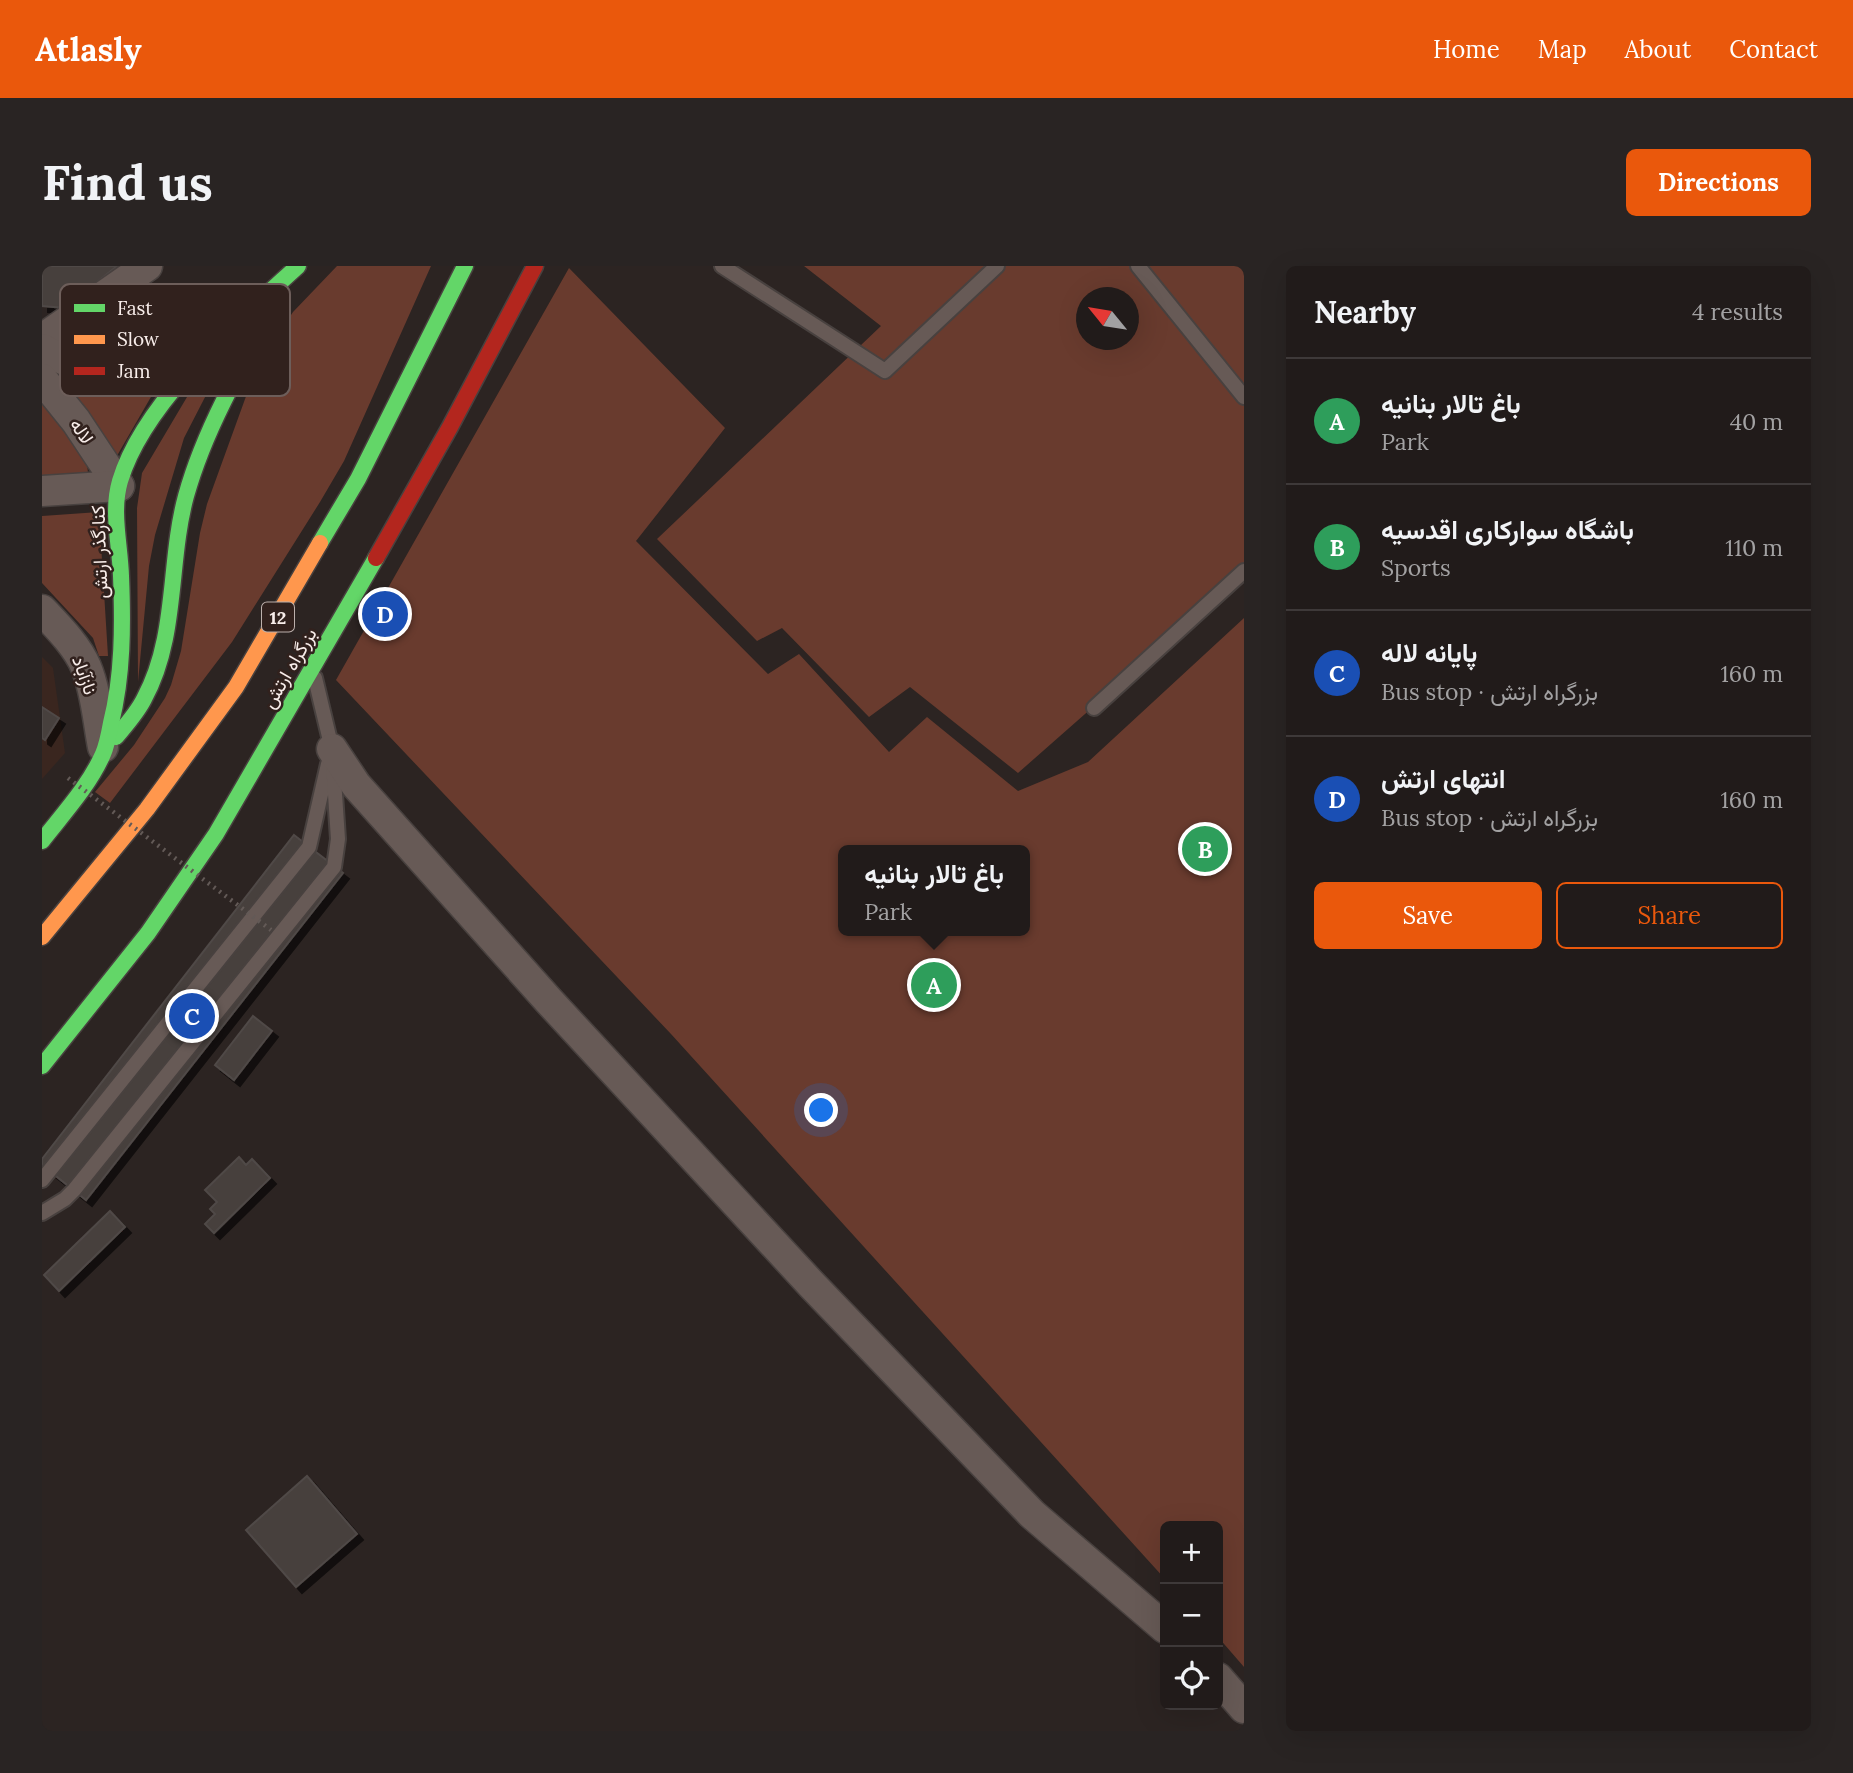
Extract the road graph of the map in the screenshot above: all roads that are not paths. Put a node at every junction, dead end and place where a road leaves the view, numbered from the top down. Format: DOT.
graph roads {
  1 [pos="147,266"];
  2 [pos="299,266"];
  3 [pos="465,266"];
  4 [pos="535,266"];
  5 [pos="722,266"];
  6 [pos="997,266"];
  7 [pos="1138,266"];
  8 [pos="121,284"];
  9 [pos="280,284"];
  10 [pos="288,284"];
  11 [pos="60,326"];
  12 [pos="42,339"];
  13 [pos="42,349"];
  14 [pos="60,358"];
  15 [pos="42,379"];
  16 [pos="167,396"];
  17 [pos="228,396"];
  18 [pos="1244,397"];
  19 [pos="119,486"];
  20 [pos="42,491"];
  21 [pos="1244,571"];
  22 [pos="42,610"];
  23 [pos="313,669"];
  24 [pos="1094,708"];
  25 [pos="331,749"];
  26 [pos="104,752"];
  27 [pos="42,841"];
  28 [pos="42,937"];
  29 [pos="42,1066"];
  30 [pos="42,1180"];
  31 [pos="42,1213"];
  32 [pos="1160,1624"];
  33 [pos="1223,1684"];
  34 [pos="1244,1708"];
  1 -- 8 [label="street"];
  2 -- 9 [label="main road, کنارگذر ارتش"];
  2 -- 10 [label="main road"];
  3 -- 28 [label="main road, بزرگراه ارتش / 12"];
  4 -- 23 [label="main road, بزرگراه ارتش"];
  5 -- 6 [label="lane"];
  7 -- 18 [label="lane"];
  11 -- 12 [label="street"];
  13 -- 14 [label="street"];
  15 -- 19 [label="street, لاله"];
  16 -- 19 [label="main road, کنارگذر ارتش"];
  17 -- 26 [label="main road"];
  19 -- 20 [label="street"];
  19 -- 26 [label="main road, کنارگذر ارتش"];
  21 -- 24 [label="lane"];
  22 -- 26 [label="street, نازآباد"];
  23 -- 25 [label="lane"];
  23 -- 29 [label="main road, بزرگراه ارتش"];
  25 -- 30 [label="lane"];
  25 -- 31 [label="lane"];
  25 -- 32 [label="street"];
  26 -- 27 [label="main road, کنارگذر ارتش"];
  33 -- 34 [label="street"];
}
